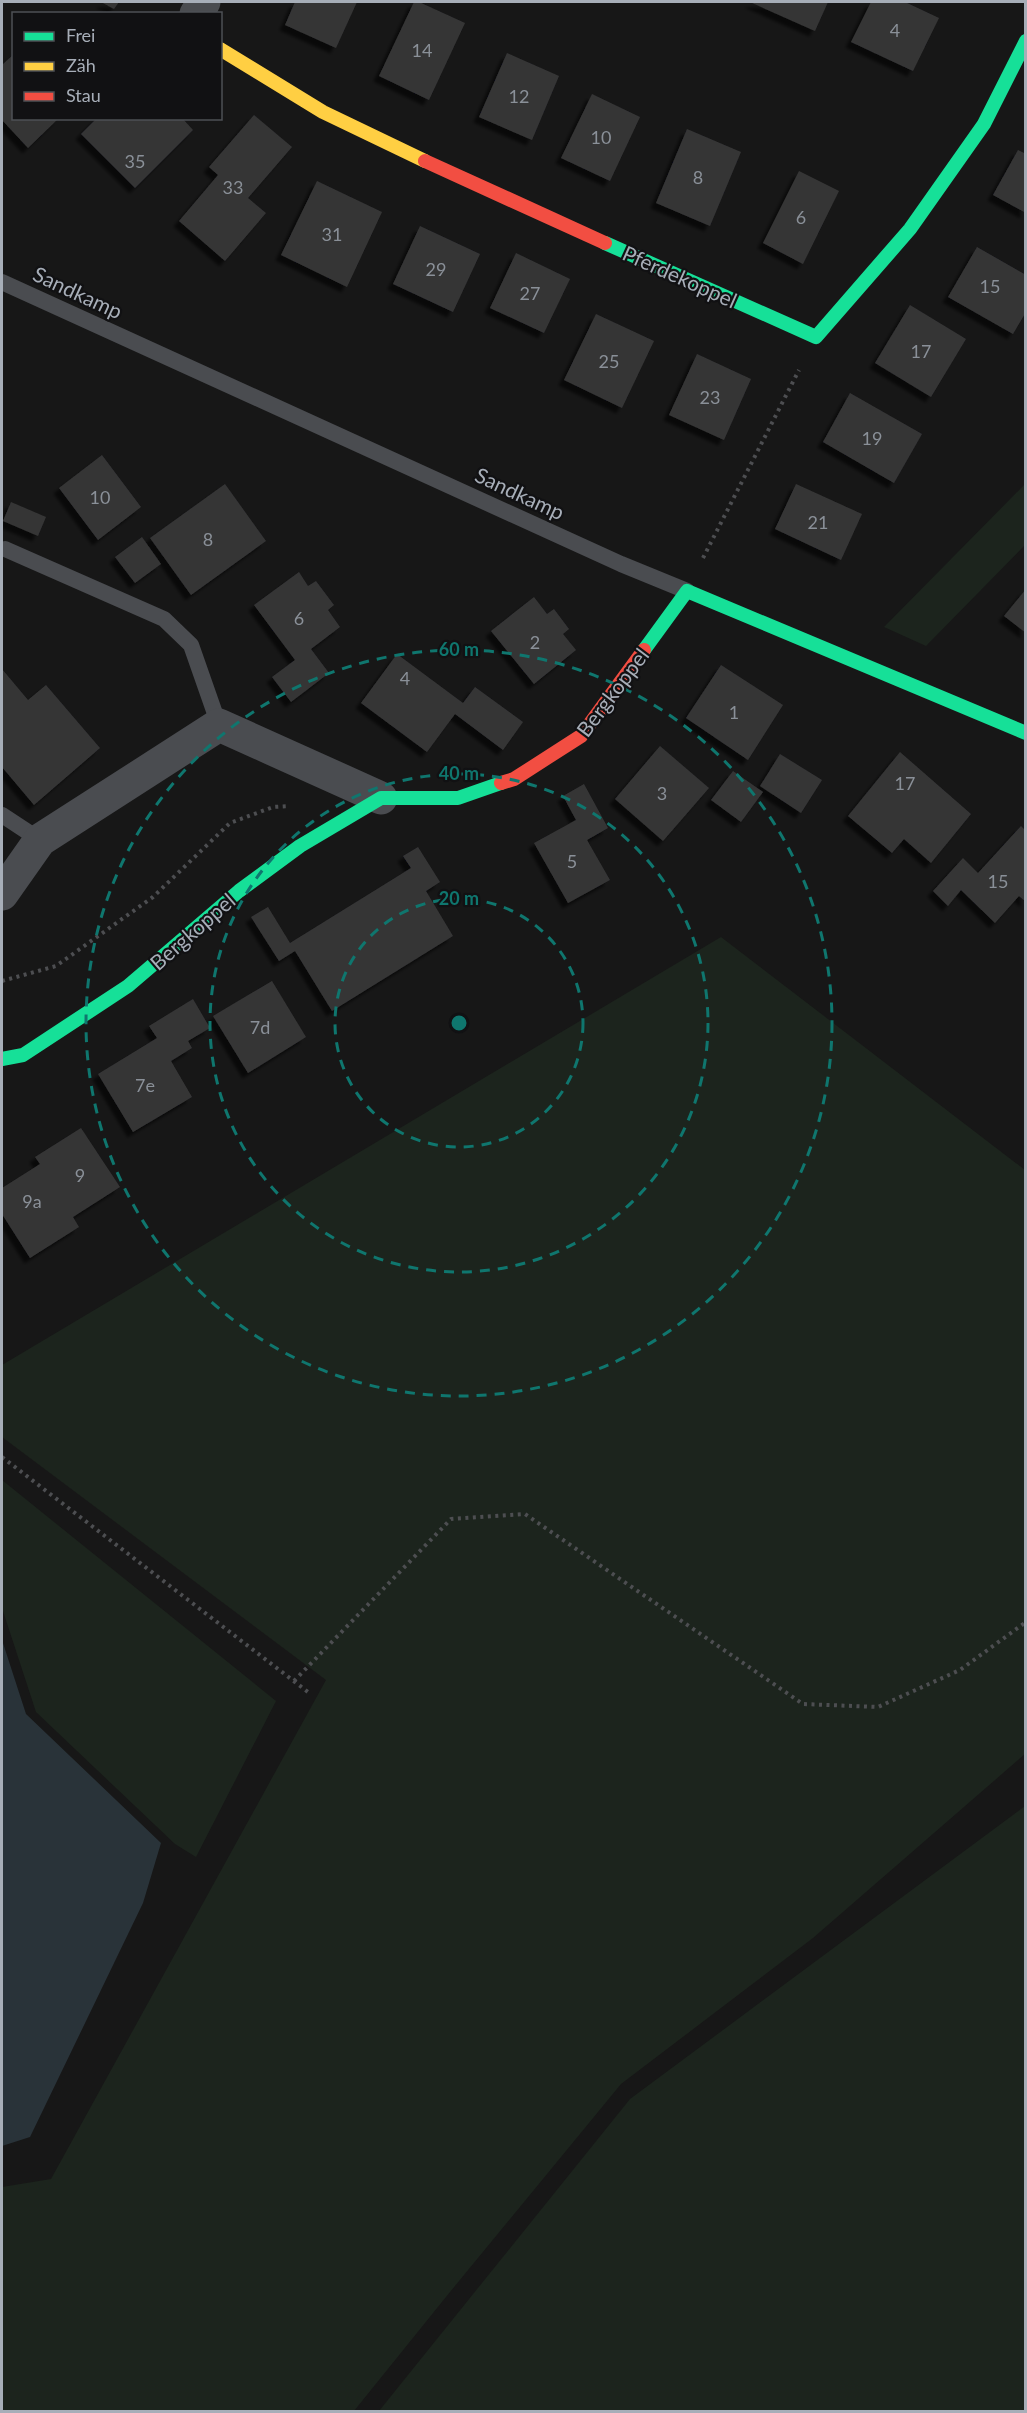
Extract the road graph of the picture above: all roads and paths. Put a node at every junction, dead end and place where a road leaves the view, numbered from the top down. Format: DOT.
graph roads {
  1 [pos="1026,41"];
  2 [pos="222,50"];
  3 [pos="2,282"];
  4 [pos="816,337"];
  5 [pos="5,549"];
  6 [pos="687,591"];
  7 [pos="219,725"];
  8 [pos="1026,733"];
  9 [pos="381,798"];
  10 [pos="295,806"];
  11 [pos="2,815"];
  12 [pos="40,840"];
  13 [pos="2,894"];
  14 [pos="2,981"];
  15 [pos="2,1059"];
  16 [pos="2,1457"];
  17 [pos="1026,1622"];
  18 [pos="294,1681"];
  19 [pos="308,1692"];
  1 -- 4 [label="street"];
  2 -- 4 [label="street, Pferdekoppel"];
  3 -- 6 [label="lane, Sandkamp"];
  4 -- 6 [label="path"];
  5 -- 7 [label="lane"];
  6 -- 8 [label="street, Sandkamp"];
  6 -- 9 [label="street, Bergkoppel"];
  7 -- 9 [label="street, Bergkoppel"];
  7 -- 12 [label="street"];
  9 -- 15 [label="street, Bergkoppel"];
  10 -- 14 [label="path"];
  11 -- 12 [label="lane"];
  12 -- 13 [label="street"];
  16 -- 18 [label="path"];
  17 -- 18 [label="path"];
  18 -- 19 [label="path"];
}
